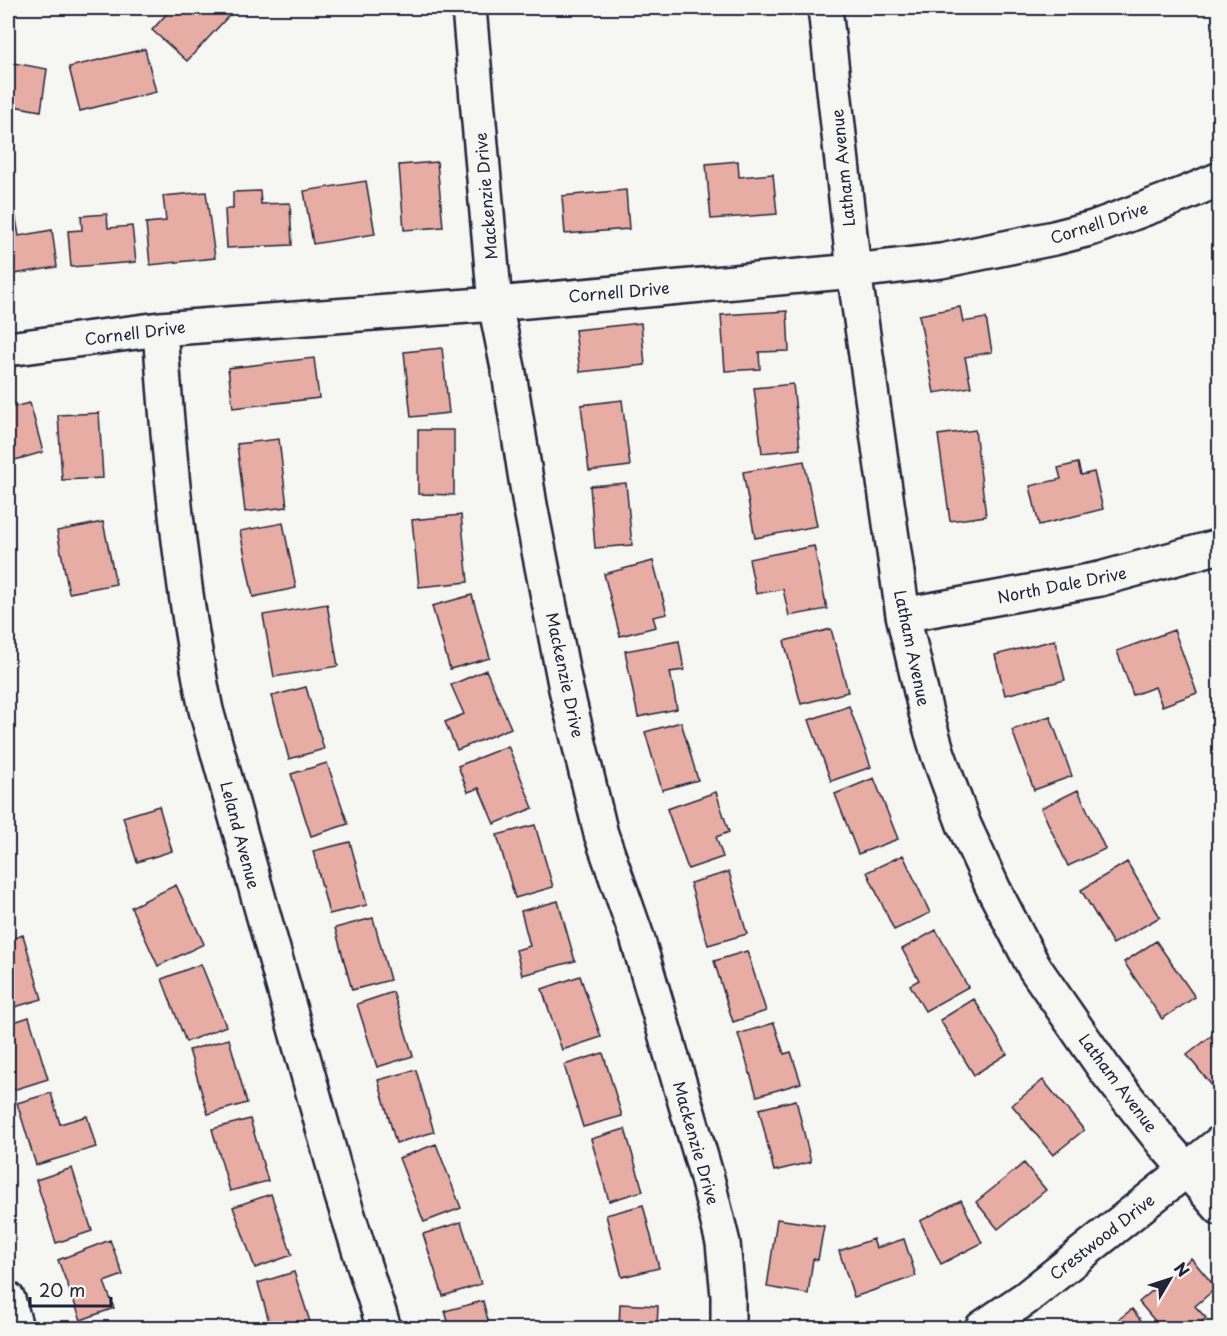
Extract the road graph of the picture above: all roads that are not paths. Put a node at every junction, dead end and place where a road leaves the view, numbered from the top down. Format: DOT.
graph roads {
  1 [pos="469,8"];
  2 [pos="825,8"];
  3 [pos="1220,178"];
  4 [pos="854,271"];
  5 [pos="495,304"];
  6 [pos="160,329"];
  7 [pos="8,349"];
  8 [pos="1220,546"];
  9 [pos="903,615"];
  10 [pos="1220,1143"];
  11 [pos="1186,1170"];
  12 [pos="1220,1208"];
  13 [pos="8,1299"];
  14 [pos="16,1329"];
  15 [pos="384,1329"];
  16 [pos="728,1329"];
  17 [pos="982,1329"];
  1 -- 5 [label="street, Mackenzie Drive"];
  2 -- 4 [label="street, Latham Avenue"];
  3 -- 4 [label="street, Cornell Drive"];
  4 -- 5 [label="street, Cornell Drive"];
  4 -- 9 [label="street, Latham Avenue"];
  5 -- 6 [label="street, Cornell Drive"];
  5 -- 16 [label="street, Mackenzie Drive"];
  6 -- 7 [label="street, Cornell Drive"];
  6 -- 15 [label="street, Leland Avenue"];
  8 -- 9 [label="street, North Dale Drive"];
  9 -- 11 [label="street, Latham Avenue"];
  10 -- 11 [label="street, Crestwood Drive"];
  11 -- 12 [label="street, Latham Avenue"];
  11 -- 17 [label="street, Crestwood Drive"];
  13 -- 14 [label="street"];
}
